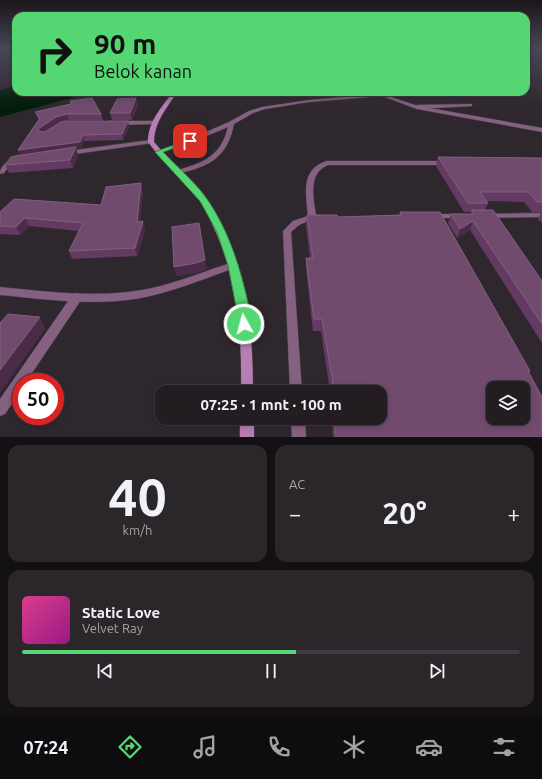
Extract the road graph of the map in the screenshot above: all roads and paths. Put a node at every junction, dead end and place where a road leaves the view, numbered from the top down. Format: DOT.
graph roads {
  1 [pos="172,96"];
  2 [pos="356,96"];
  3 [pos="386,96"];
  4 [pos="470,105"];
  5 [pos="417,107"];
  6 [pos="156,120"];
  7 [pos="116,123"];
  8 [pos="231,123"];
  9 [pos="542,130"];
  10 [pos="151,142"];
  11 [pos="158,152"];
  12 [pos="64,154"];
  13 [pos="24,159"];
  14 [pos="455,162"];
  15 [pos="2,172"];
  16 [pos="177,172"];
  17 [pos="542,215"];
  18 [pos="423,216"];
  19 [pos="439,216"];
  20 [pos="312,217"];
  21 [pos="328,217"];
  22 [pos="446,230"];
  23 [pos="234,265"];
  24 [pos="0,292"];
  25 [pos="76,297"];
  26 [pos="247,385"];
  27 [pos="296,385"];
  28 [pos="0,410"];
  29 [pos="247,425"];
  30 [pos="298,425"];
  31 [pos="247,437"];
  32 [pos="299,437"];
  1 -- 6 [label="main road"];
  2 -- 8 [label="street"];
  3 -- 5 [label="street"];
  4 -- 5 [label="street"];
  5 -- 9 [label="street"];
  6 -- 7 [label="street"];
  6 -- 10 [label="main road"];
  8 -- 11 [label="street"];
  8 -- 16 [label="street"];
  10 -- 11 [label="main road"];
  10 -- 12 [label="street"];
  11 -- 16 [label="main road"];
  13 -- 15 [label="street"];
  14 -- 20 [label="street"];
  16 -- 23 [label="main road"];
  17 -- 19 [label="street"];
  18 -- 19 [label="street"];
  19 -- 22 [label="street"];
  20 -- 21 [label="street"];
  20 -- 27 [label="street"];
  23 -- 25 [label="street"];
  23 -- 26 [label="main road"];
  24 -- 25 [label="street"];
  25 -- 28 [label="street"];
  29 -- 31 [label="main road"];
  30 -- 32 [label="street"];
}
